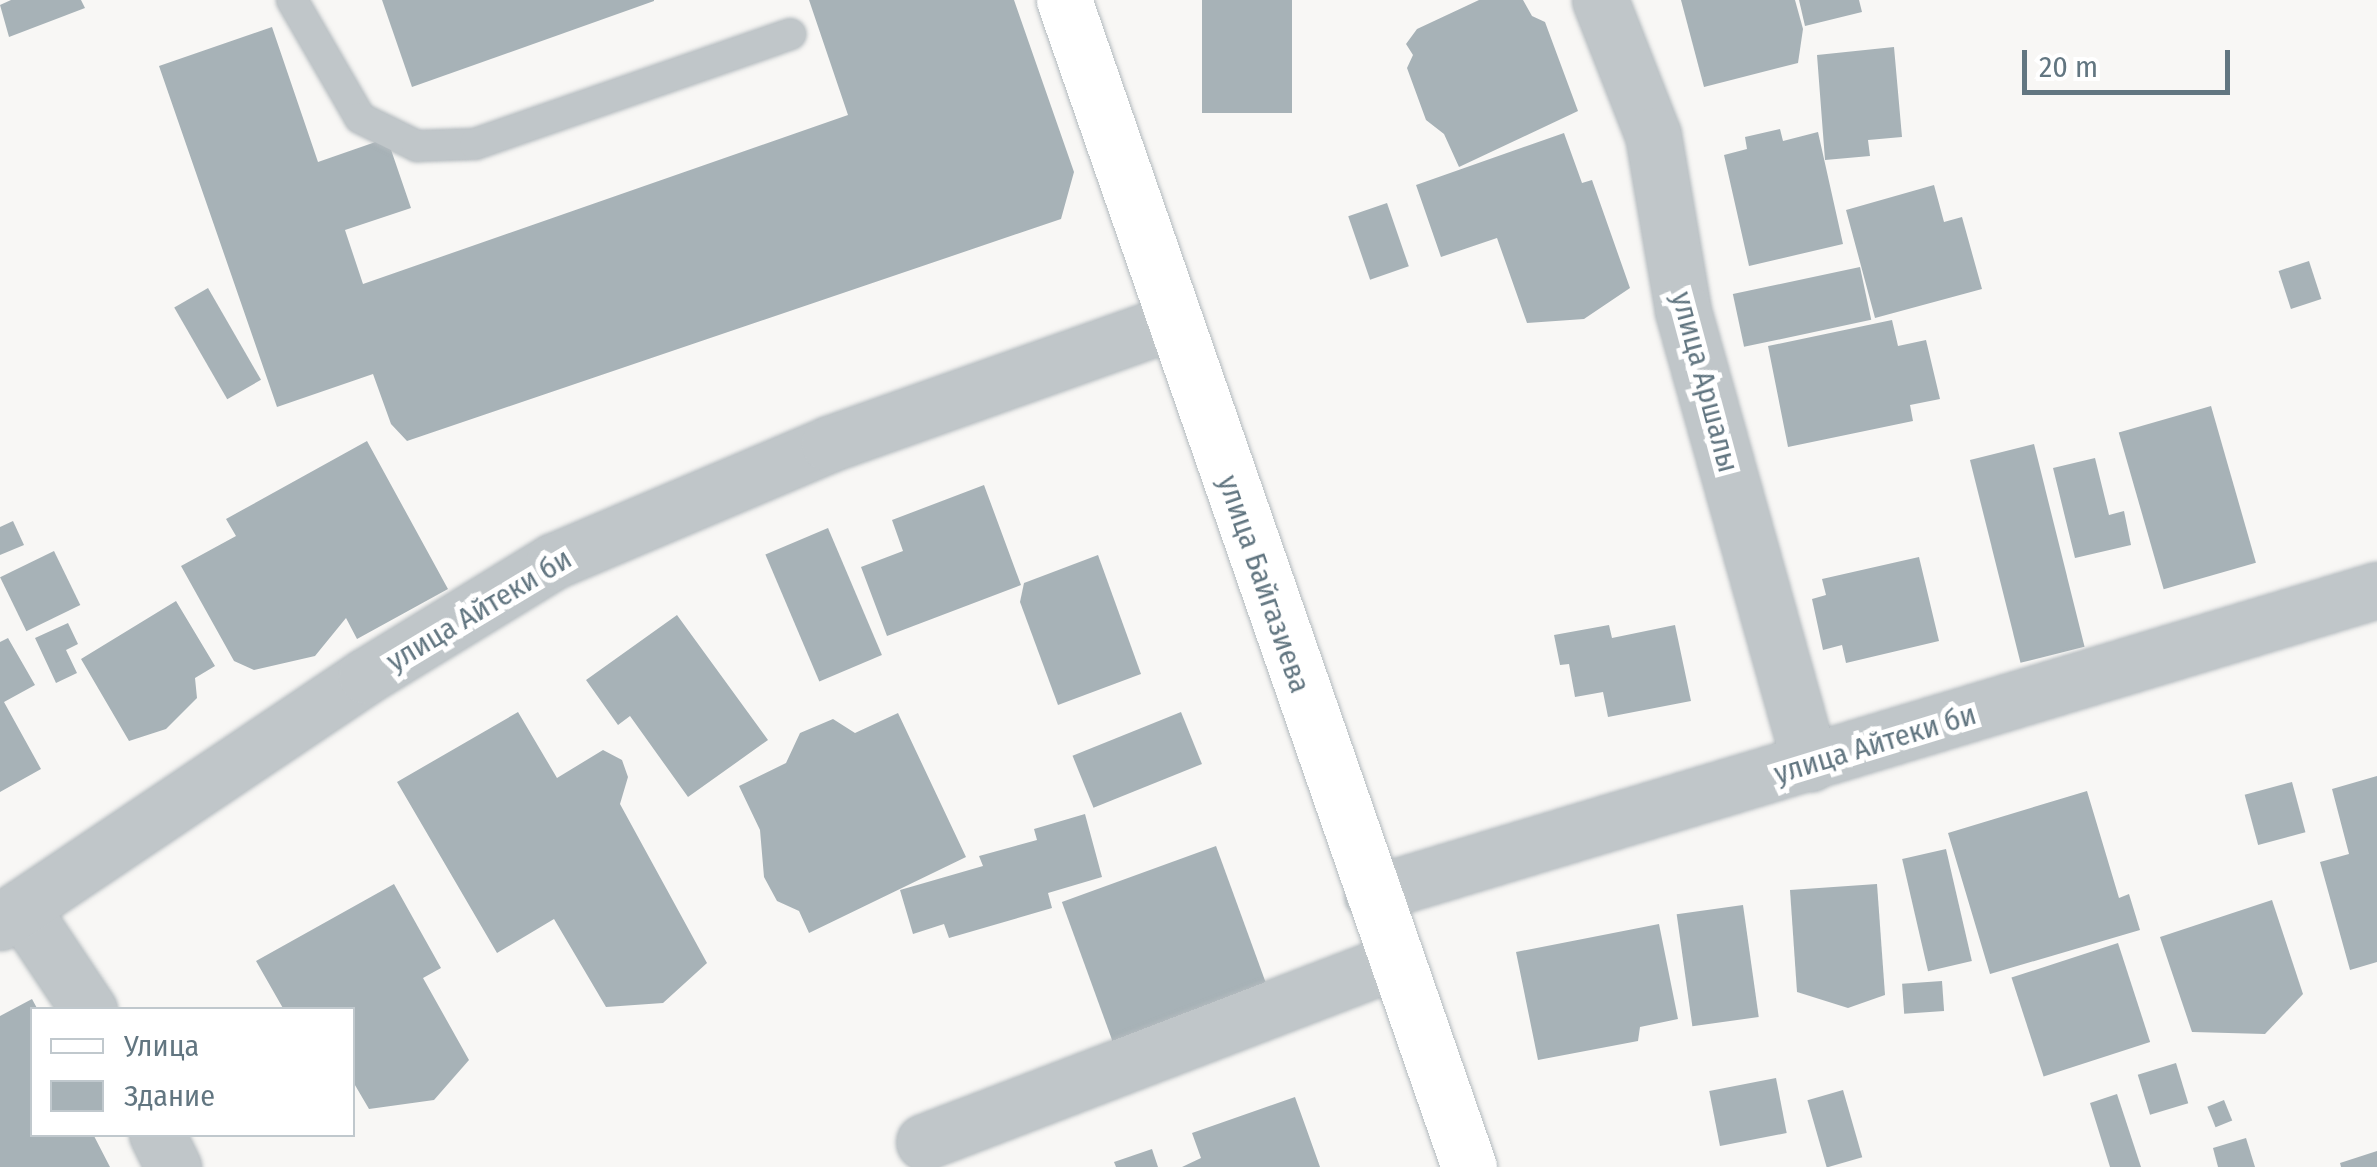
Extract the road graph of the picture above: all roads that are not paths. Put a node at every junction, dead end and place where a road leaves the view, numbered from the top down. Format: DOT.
graph roads {
  1 [pos="292,0"];
  2 [pos="1064,0"];
  3 [pos="1600,0"];
  4 [pos="790,34"];
  5 [pos="1172,322"];
  6 [pos="2377,590"];
  7 [pos="1810,764"];
  8 [pos="1372,894"];
  9 [pos="10,915"];
  10 [pos="1395,961"];
  11 [pos="86,1007"];
  12 [pos="158,1137"];
  13 [pos="924,1142"];
  14 [pos="173,1167"];
  15 [pos="1469,1167"];
  1 -- 4 [label="lane"];
  2 -- 5 [label="main road, улица Байгазиева"];
  3 -- 7 [label="street, улица Аршалы"];
  5 -- 8 [label="main road, улица Байгазиева"];
  5 -- 9 [label="street, улица Айтеки би"];
  6 -- 7 [label="street, улица Айтеки би"];
  7 -- 8 [label="street, улица Айтеки би"];
  8 -- 10 [label="main road, улица Байгазиева"];
  9 -- 11 [label="street"];
  10 -- 13 [label="street"];
  10 -- 15 [label="main road, улица Байгазиева"];
  12 -- 14 [label="street"];
}
